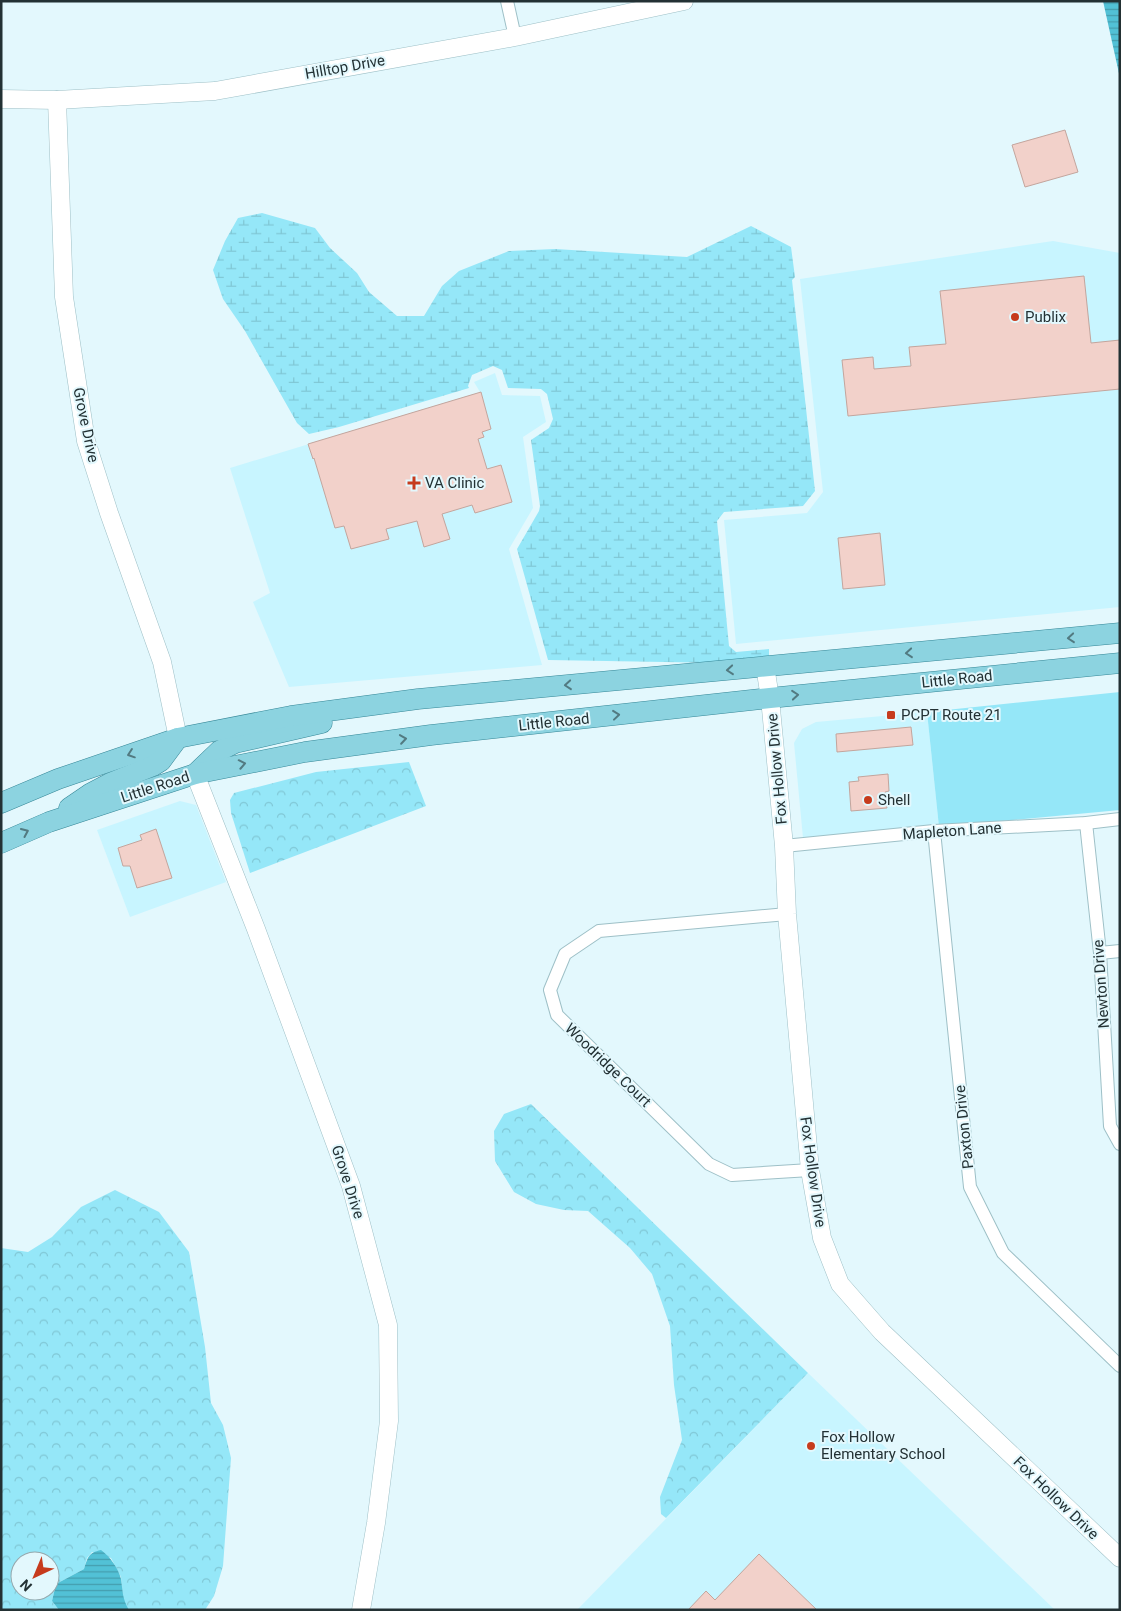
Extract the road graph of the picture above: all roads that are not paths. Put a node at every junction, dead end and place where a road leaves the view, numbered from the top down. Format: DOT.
graph roads {
  1 [pos="507,1"];
  2 [pos="684,1"];
  3 [pos="514,36"];
  4 [pos="1,98"];
  5 [pos="57,100"];
  6 [pos="1120,633"];
  7 [pos="1120,663"];
  8 [pos="765,666"];
  9 [pos="770,698"];
  10 [pos="355,707"];
  11 [pos="178,738"];
  12 [pos="194,774"];
  13 [pos="1,803"];
  14 [pos="1120,819"];
  15 [pos="49,822"];
  16 [pos="1086,823"];
  17 [pos="934,831"];
  18 [pos="1,843"];
  19 [pos="784,846"];
  20 [pos="787,914"];
  21 [pos="1120,951"];
  22 [pos="1100,953"];
  23 [pos="1120,1144"];
  24 [pos="810,1170"];
  25 [pos="1120,1366"];
  26 [pos="1120,1558"];
  27 [pos="361,1610"];
  1 -- 3 [label="street"];
  2 -- 3 [label="street, Hilltop Drive"];
  3 -- 5 [label="street, Hilltop Drive"];
  4 -- 5 [label="street, Hilltop Drive"];
  5 -- 11 [label="street, Grove Drive"];
  6 -- 8 [label="main road, Little Road, one-way"];
  9 -- 7 [label="main road, Little Road, one-way"];
  8 -- 9 [label="street, Fox Hollow Drive"];
  8 -- 10 [label="main road, Little Road, one-way"];
  12 -- 9 [label="main road, Little Road, one-way"];
  9 -- 19 [label="street, Fox Hollow Drive"];
  10 -- 11 [label="main road, Little Road"];
  10 -- 12 [label="main road"];
  11 -- 13 [label="main road, Little Road, one-way"];
  11 -- 15 [label="main road"];
  12 -- 15 [label="main road, Little Road"];
  12 -- 27 [label="street, Grove Drive"];
  14 -- 16 [label="street, Mapleton Lane"];
  18 -- 15 [label="main road, Little Road, one-way"];
  16 -- 17 [label="street, Mapleton Lane"];
  16 -- 22 [label="street, Newton Drive"];
  17 -- 19 [label="street, Mapleton Lane"];
  17 -- 25 [label="street, Paxton Drive"];
  19 -- 20 [label="street, Fox Hollow Drive"];
  20 -- 24 [label="street, Fox Hollow Drive"];
  20 -- 24 [label="street, Woodridge Court"];
  21 -- 22 [label="street"];
  22 -- 23 [label="street, Newton Drive"];
  24 -- 26 [label="street, Fox Hollow Drive"];
}
